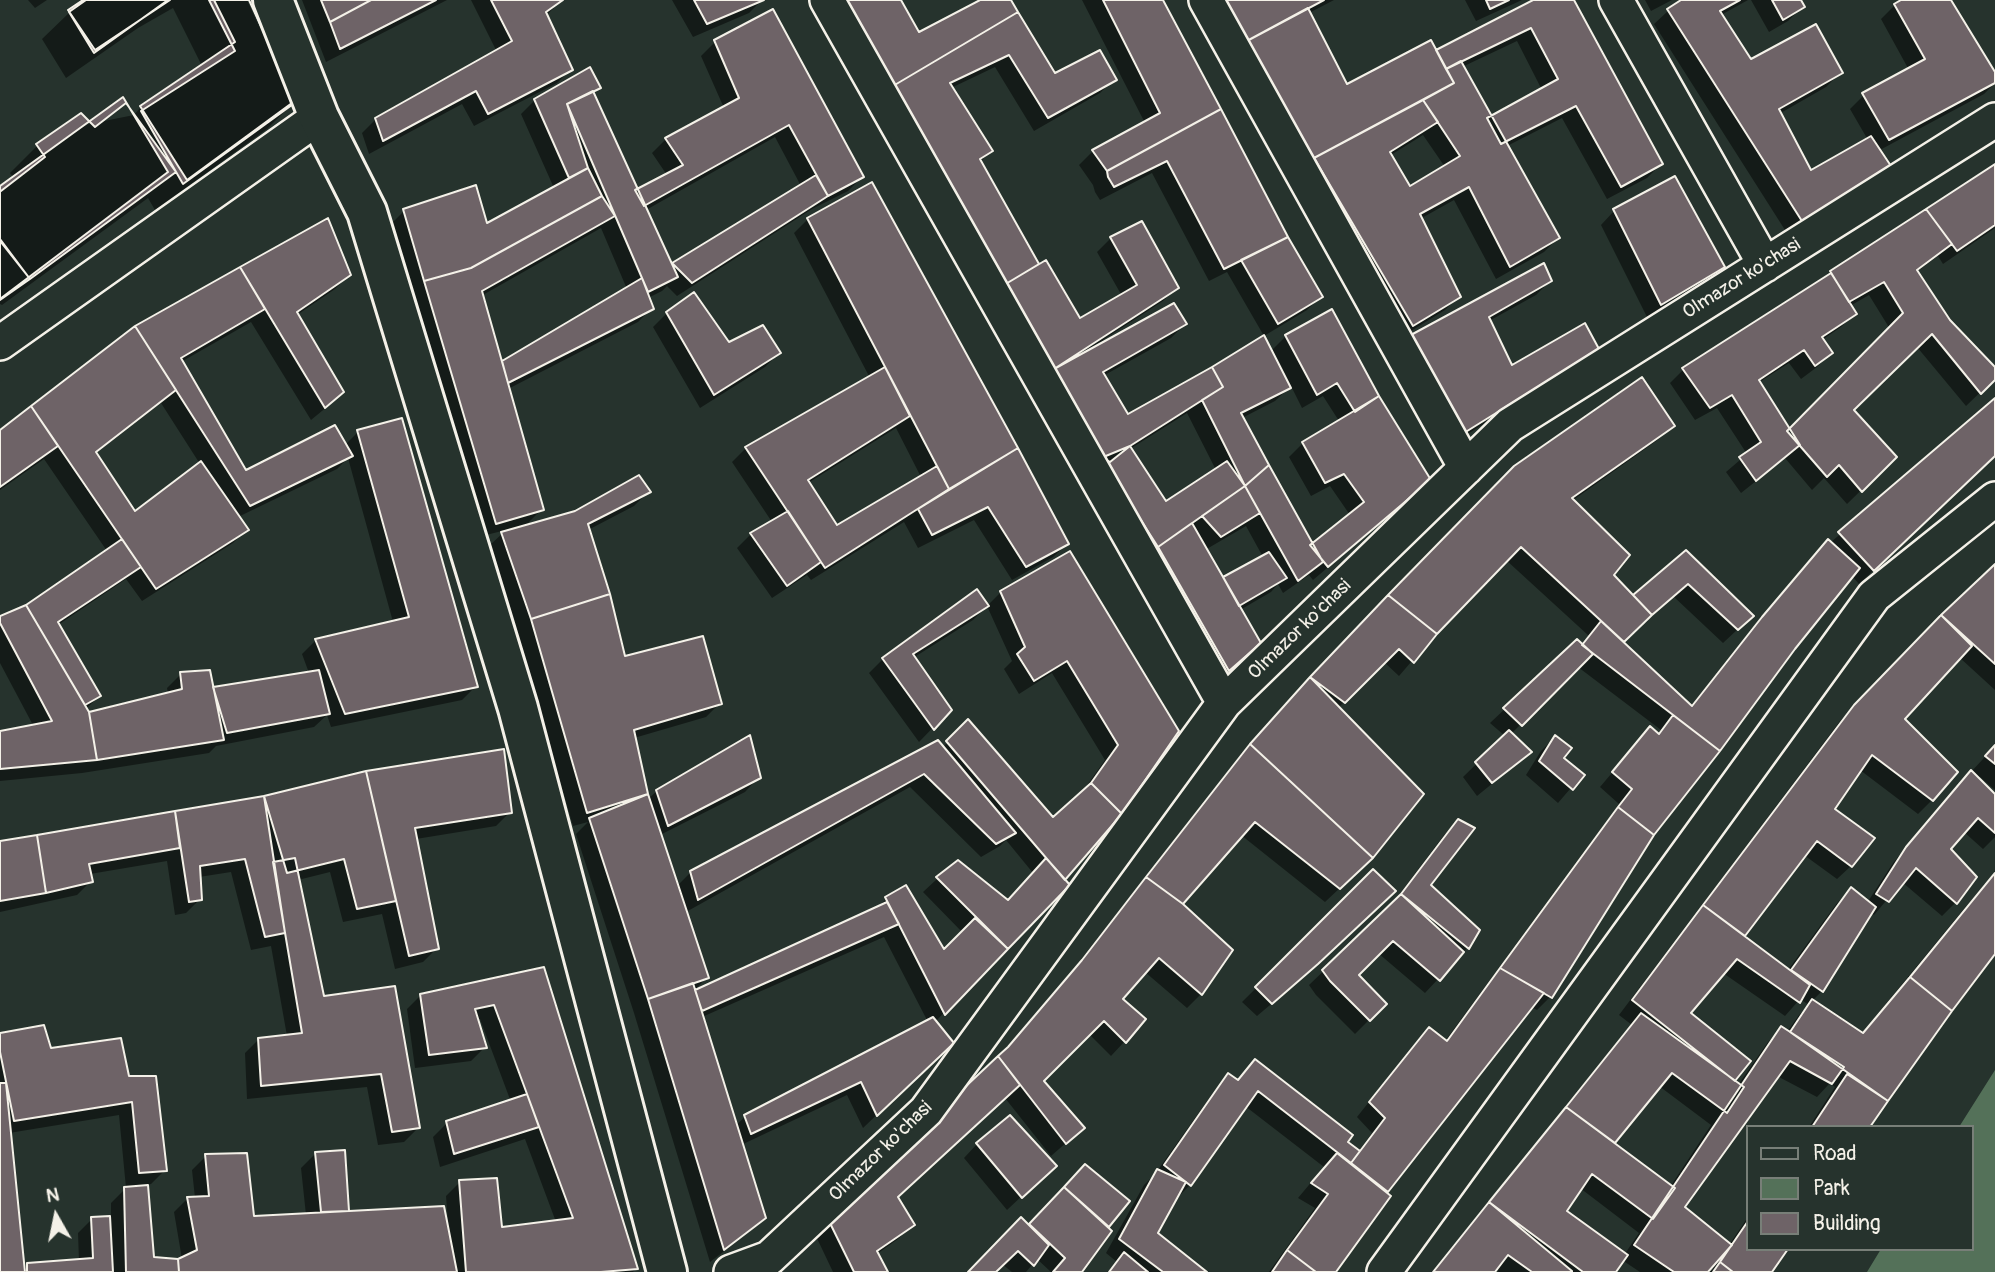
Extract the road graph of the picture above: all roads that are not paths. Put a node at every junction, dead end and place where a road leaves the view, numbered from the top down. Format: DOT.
graph roads {
  1 [pos="274,0"];
  2 [pos="827,0"];
  3 [pos="1206,0"];
  4 [pos="1616,0"];
  5 [pos="318,117"];
  6 [pos="1995,120"];
  7 [pos="1765,265"];
  8 [pos="0,343"];
  9 [pos="1466,468"];
  10 [pos="1995,499"];
  11 [pos="1224,704"];
  12 [pos="667,1272"];
  13 [pos="731,1272"];
  14 [pos="1384,1272"];
  1 -- 5 [label="street"];
  2 -- 11 [label="street"];
  3 -- 9 [label="street"];
  4 -- 7 [label="street"];
  5 -- 8 [label="street"];
  5 -- 12 [label="street"];
  6 -- 7 [label="street, Olmazor ko'chasi"];
  7 -- 9 [label="street, Olmazor ko'chasi"];
  9 -- 11 [label="street, Olmazor ko'chasi"];
  10 -- 14 [label="street"];
  11 -- 13 [label="street, Olmazor ko'chasi"];
}
